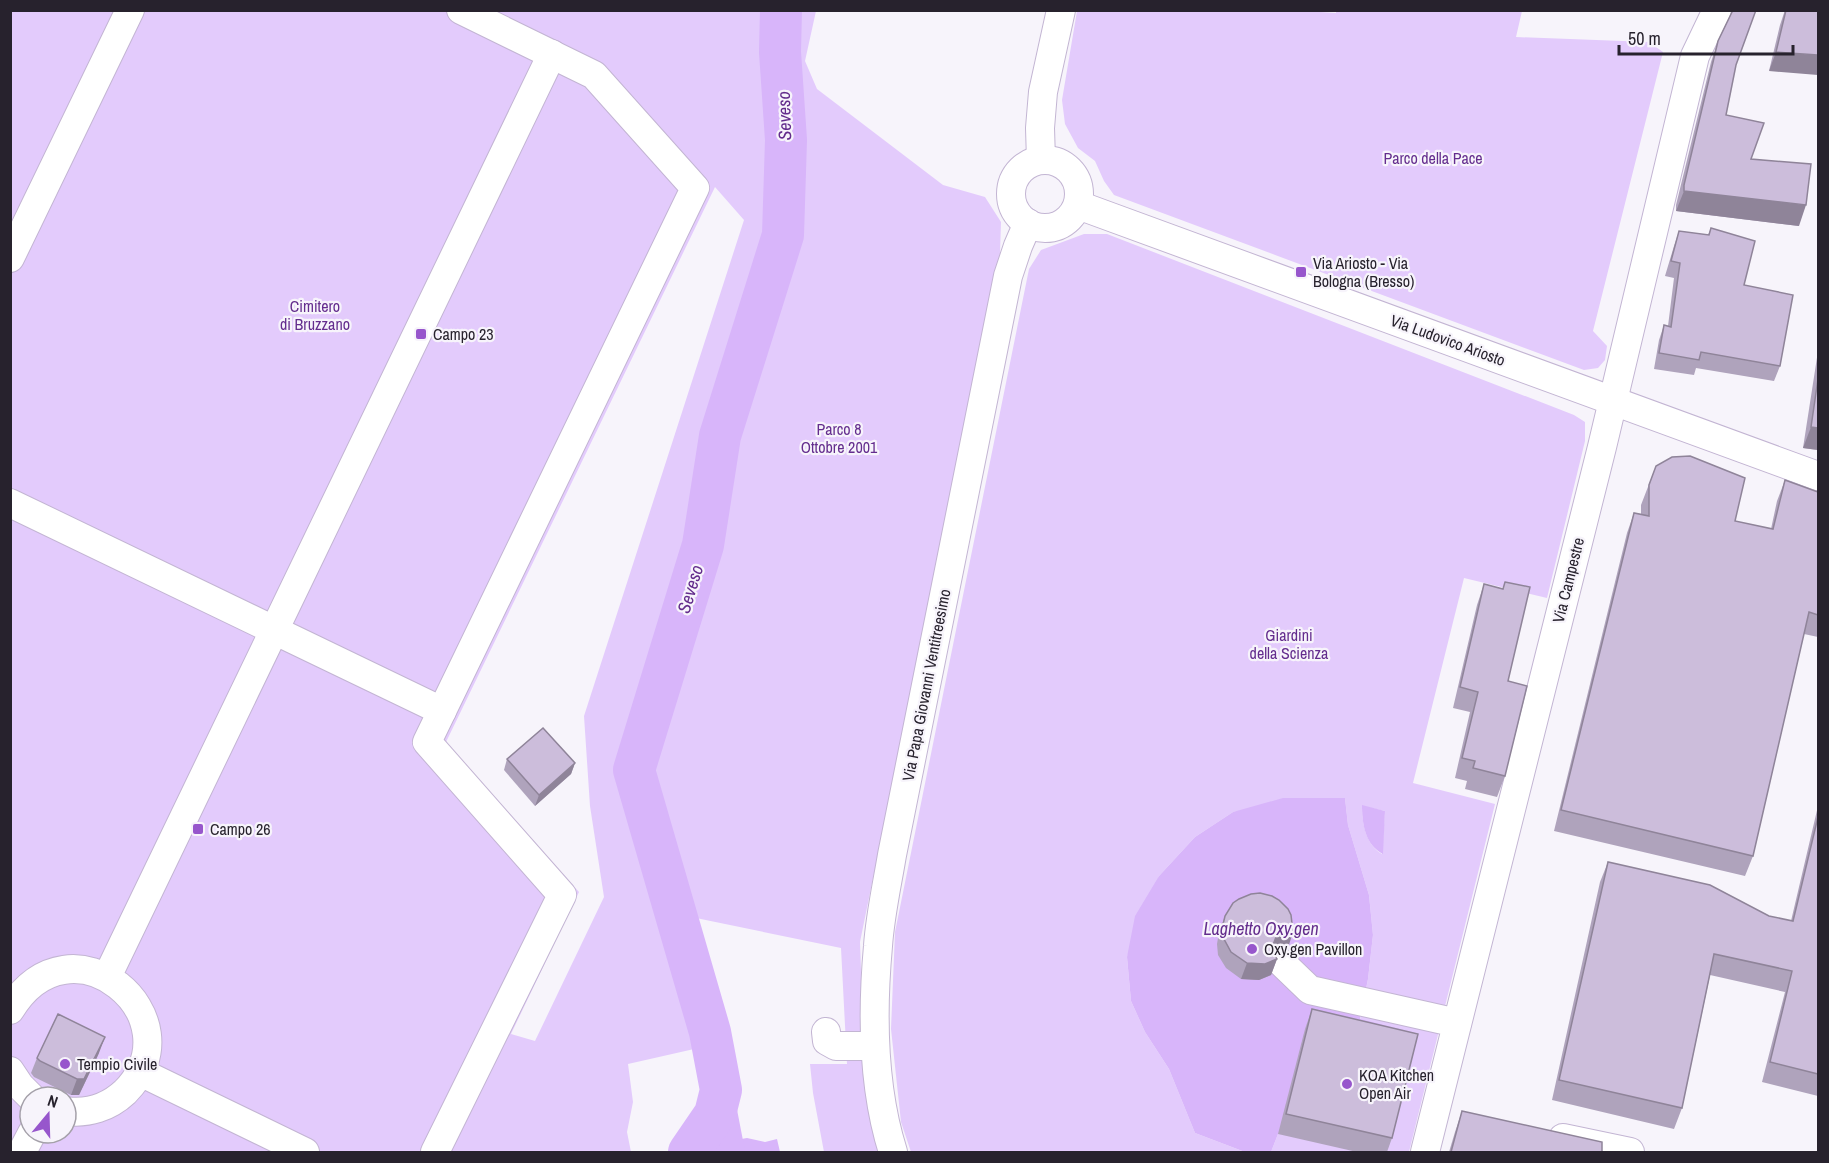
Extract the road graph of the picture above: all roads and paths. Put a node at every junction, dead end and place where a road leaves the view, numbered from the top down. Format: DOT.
graph roads {
  1 [pos="130,10"];
  2 [pos="461,10"];
  3 [pos="1061,10"];
  4 [pos="1717,10"];
  5 [pos="552,54"];
  6 [pos="1041,160"];
  7 [pos="1078,205"];
  8 [pos="1028,222"];
  9 [pos="10,258"];
  10 [pos="1613,399"];
  11 [pos="1818,476"];
  12 [pos="10,503"];
  13 [pos="274,630"];
  14 [pos="442,711"];
  15 [pos="1283,964"];
  16 [pos="107,977"];
  17 [pos="11,1010"];
  18 [pos="1457,1023"];
  19 [pos="826,1032"];
  20 [pos="874,1046"];
  21 [pos="10,1071"];
  22 [pos="140,1072"];
  23 [pos="19,1085"];
  24 [pos="78,1112"];
  25 [pos="1538,1133"];
  26 [pos="305,1152"];
  27 [pos="435,1152"];
  28 [pos="893,1152"];
  29 [pos="1425,1152"];
  30 [pos="1630,1152"];
  1 -- 9 [label="street"];
  2 -- 5 [label="street"];
  3 -- 6 [label="street"];
  4 -- 10 [label="street, Via Campestre"];
  5 -- 13 [label="street"];
  5 -- 14 [label="street"];
  6 -- 7 [label="street"];
  6 -- 8 [label="street"];
  7 -- 8 [label="street"];
  7 -- 10 [label="street, Via Ludovico Ariosto"];
  8 -- 20 [label="street, Via Papa Giovanni Ventitreesimo"];
  10 -- 11 [label="street, Via Ludovico Ariosto"];
  10 -- 18 [label="street, Via Campestre"];
  12 -- 13 [label="street"];
  13 -- 14 [label="street"];
  13 -- 16 [label="street"];
  14 -- 27 [label="street"];
  15 -- 18 [label="street"];
  16 -- 17 [label="street"];
  16 -- 22 [label="street"];
  18 -- 29 [label="street, Via Campestre"];
  19 -- 20 [label="street"];
  20 -- 28 [label="street, Via Papa Giovanni Ventitreesimo"];
  21 -- 23 [label="street"];
  22 -- 24 [label="street"];
  22 -- 26 [label="street"];
  25 -- 30 [label="street"];
}
